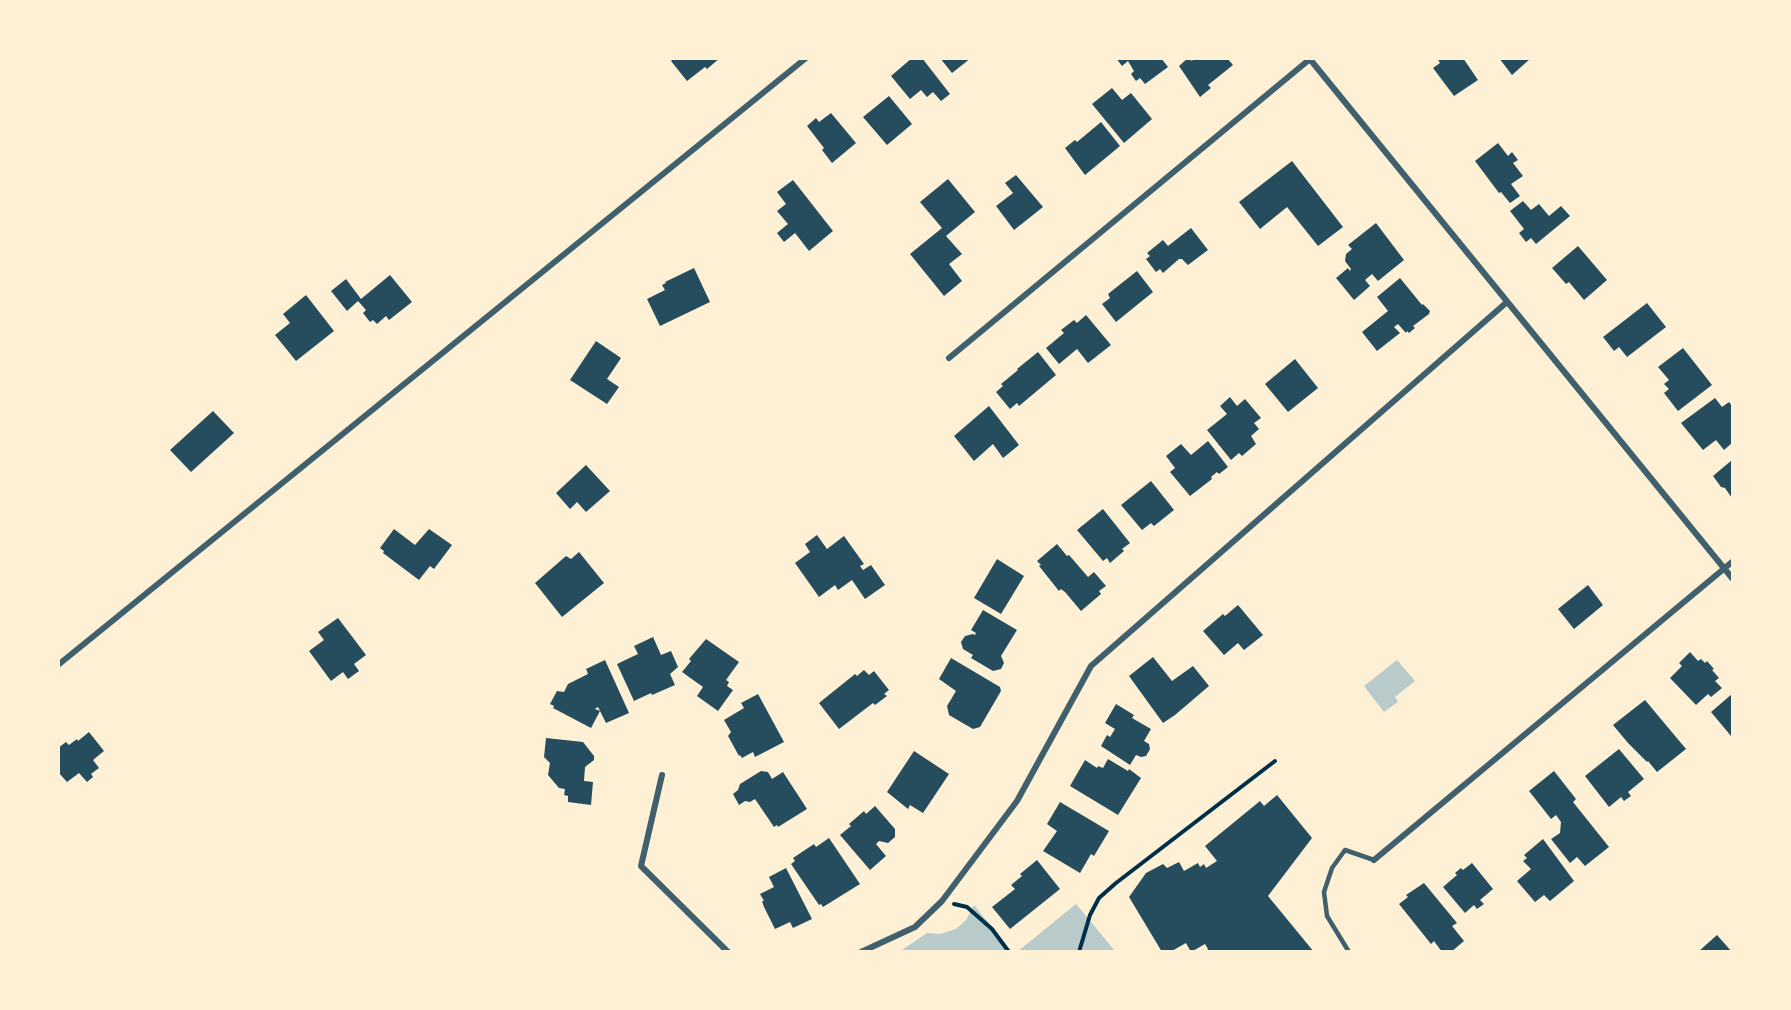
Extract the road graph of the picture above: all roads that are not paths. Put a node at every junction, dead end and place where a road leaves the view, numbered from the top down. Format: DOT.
graph roads {
  1 [pos="806,58"];
  2 [pos="1309,59"];
  3 [pos="1507,302"];
  4 [pos="948,358"];
  5 [pos="1732,562"];
  6 [pos="1724,567"];
  7 [pos="1732,578"];
  8 [pos="58,665"];
  9 [pos="662,775"];
  10 [pos="1374,860"];
  11 [pos="728,951"];
  12 [pos="861,951"];
  13 [pos="1349,951"];
  1 -- 8 [label="street"];
  2 -- 3 [label="street"];
  2 -- 4 [label="street"];
  3 -- 6 [label="street"];
  3 -- 12 [label="street"];
  5 -- 6 [label="street"];
  6 -- 7 [label="street"];
  6 -- 10 [label="street"];
  9 -- 11 [label="street"];
  10 -- 13 [label="lane"];
}
